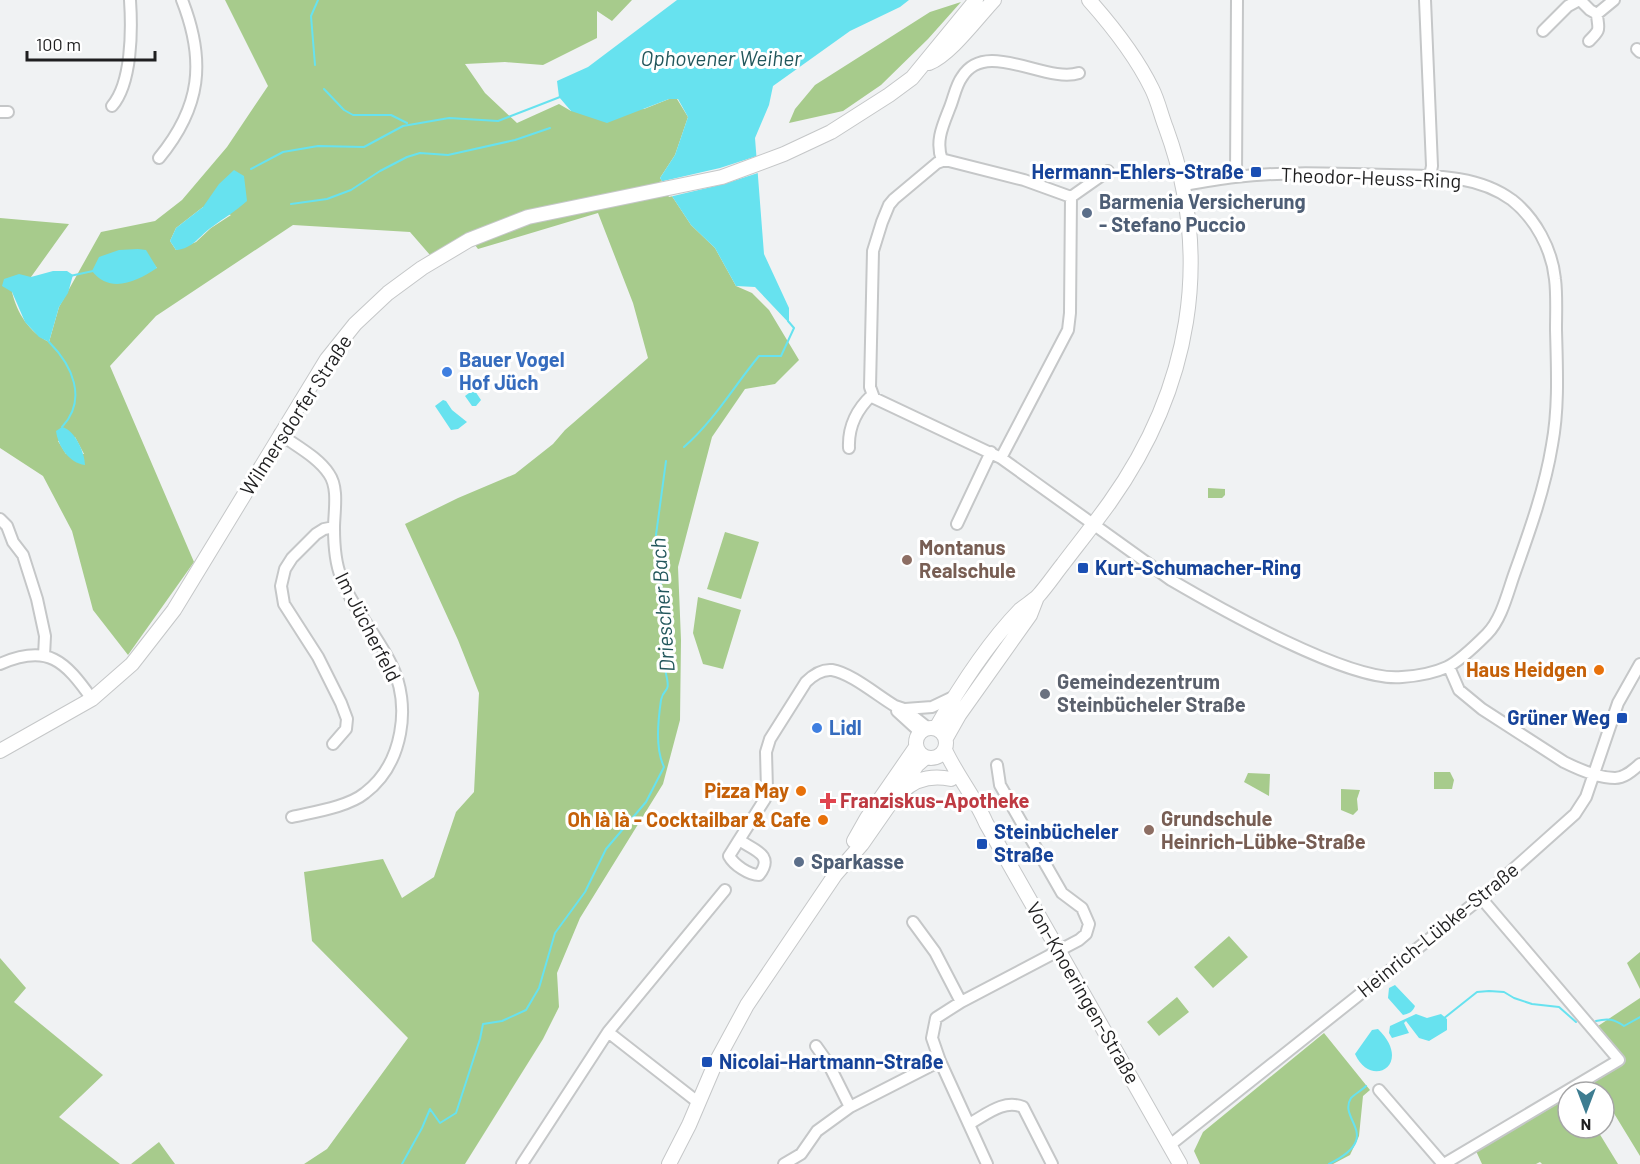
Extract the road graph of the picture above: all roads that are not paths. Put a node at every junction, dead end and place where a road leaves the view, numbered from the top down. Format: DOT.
graph roads {
  1 [pos="130,0"];
  2 [pos="182,0"];
  3 [pos="976,0"];
  4 [pos="993,0"];
  5 [pos="1089,0"];
  6 [pos="1236,0"];
  7 [pos="1425,0"];
  8 [pos="1579,0"];
  9 [pos="1614,0"];
  10 [pos="1597,14"];
  11 [pos="1543,31"];
  12 [pos="1589,41"];
  13 [pos="924,65"];
  14 [pos="1079,73"];
  15 [pos="112,106"];
  16 [pos="159,158"];
  17 [pos="942,160"];
  18 [pos="1108,171"];
  19 [pos="1430,176"];
  20 [pos="1236,177"];
  21 [pos="1184,185"];
  22 [pos="1071,197"];
  23 [pos="872,395"];
  24 [pos="280,434"];
  25 [pos="849,448"];
  26 [pos="991,452"];
  27 [pos="1001,458"];
  28 [pos="0,519"];
  29 [pos="957,524"];
  30 [pos="1093,526"];
  31 [pos="334,527"];
  32 [pos="1038,596"];
  33 [pos="44,656"];
  34 [pos="0,664"];
  35 [pos="1640,664"];
  36 [pos="1449,667"];
  37 [pos="958,694"];
  38 [pos="92,699"];
  39 [pos="899,707"];
  40 [pos="931,742"];
  41 [pos="333,744"];
  42 [pos="0,751"];
  43 [pos="1640,764"];
  44 [pos="997,765"];
  45 [pos="1594,773"];
  46 [pos="951,779"];
  47 [pos="887,805"];
  48 [pos="292,818"];
  49 [pos="986,823"];
  50 [pos="739,840"];
  51 [pos="843,864"];
  52 [pos="725,890"];
  53 [pos="1481,898"];
  54 [pos="913,922"];
  55 [pos="1059,952"];
  56 [pos="962,1002"];
  57 [pos="608,1032"];
  58 [pos="816,1046"];
  59 [pos="940,1061"];
  60 [pos="1379,1090"];
  61 [pos="699,1102"];
  62 [pos="850,1107"];
  63 [pos="969,1124"];
  64 [pos="1170,1145"];
  65 [pos="522,1164"];
  66 [pos="669,1164"];
  67 [pos="784,1164"];
  68 [pos="987,1164"];
  69 [pos="1052,1164"];
  70 [pos="1180,1164"];
  71 [pos="1444,1164"];
  1 -- 15 [label="street"];
  2 -- 16 [label="street"];
  3 -- 13 [label="street, Wilmersdorfer Straße"];
  4 -- 13 [label="street, Wilmersdorfer Straße"];
  5 -- 21 [label="street"];
  6 -- 20 [label="street"];
  7 -- 19 [label="street"];
  8 -- 10 [label="street"];
  8 -- 11 [label="street"];
  9 -- 10 [label="street"];
  10 -- 12 [label="street"];
  13 -- 24 [label="street, Wilmersdorfer Straße"];
  14 -- 17 [label="street"];
  17 -- 22 [label="street"];
  17 -- 23 [label="street"];
  18 -- 22 [label="street"];
  19 -- 20 [label="street, Theodor-Heuss-Ring"];
  19 -- 36 [label="street, Theodor-Heuss-Ring"];
  20 -- 21 [label="street, Theodor-Heuss-Ring"];
  21 -- 30 [label="street"];
  22 -- 27 [label="street"];
  23 -- 25 [label="street"];
  23 -- 26 [label="street"];
  24 -- 31 [label="street, Im Jücherfeld"];
  24 -- 38 [label="street, Wilmersdorfer Straße"];
  26 -- 27 [label="street"];
  26 -- 29 [label="street"];
  27 -- 30 [label="street"];
  28 -- 33 [label="street"];
  30 -- 32 [label="street"];
  30 -- 36 [label="street, Theodor-Heuss-Ring"];
  31 -- 41 [label="street"];
  31 -- 48 [label="street, Im Jücherfeld"];
  32 -- 37 [label="street"];
  32 -- 40 [label="street"];
  33 -- 34 [label="street"];
  33 -- 38 [label="street"];
  35 -- 45 [label="street, Heinrich-Lübke-Straße"];
  36 -- 45 [label="street"];
  37 -- 39 [label="street"];
  37 -- 40 [label="street"];
  38 -- 42 [label="street, Wilmersdorfer Straße"];
  39 -- 40 [label="street"];
  39 -- 50 [label="street"];
  40 -- 46 [label="street, Von-Knoeringen-Straße"];
  40 -- 47 [label="street"];
  40 -- 49 [label="street, Von-Knoeringen-Straße"];
  40 -- 51 [label="street"];
  43 -- 45 [label="street"];
  44 -- 55 [label="street"];
  45 -- 53 [label="street, Heinrich-Lübke-Straße"];
  46 -- 47 [label="street"];
  46 -- 49 [label="street, Von-Knoeringen-Straße"];
  47 -- 51 [label="street"];
  49 -- 55 [label="street, Von-Knoeringen-Straße"];
  51 -- 61 [label="street"];
  52 -- 57 [label="street"];
  53 -- 64 [label="street, Heinrich-Lübke-Straße"];
  53 -- 71 [label="street"];
  54 -- 56 [label="street"];
  55 -- 56 [label="street"];
  55 -- 64 [label="street, Von-Knoeringen-Straße"];
  56 -- 59 [label="street"];
  57 -- 61 [label="street"];
  57 -- 65 [label="street"];
  58 -- 62 [label="street"];
  59 -- 62 [label="street"];
  59 -- 63 [label="street"];
  60 -- 71 [label="street"];
  61 -- 66 [label="street"];
  62 -- 67 [label="street"];
  63 -- 68 [label="street"];
  63 -- 69 [label="street"];
  64 -- 70 [label="street, Von-Knoeringen-Straße"];
}
